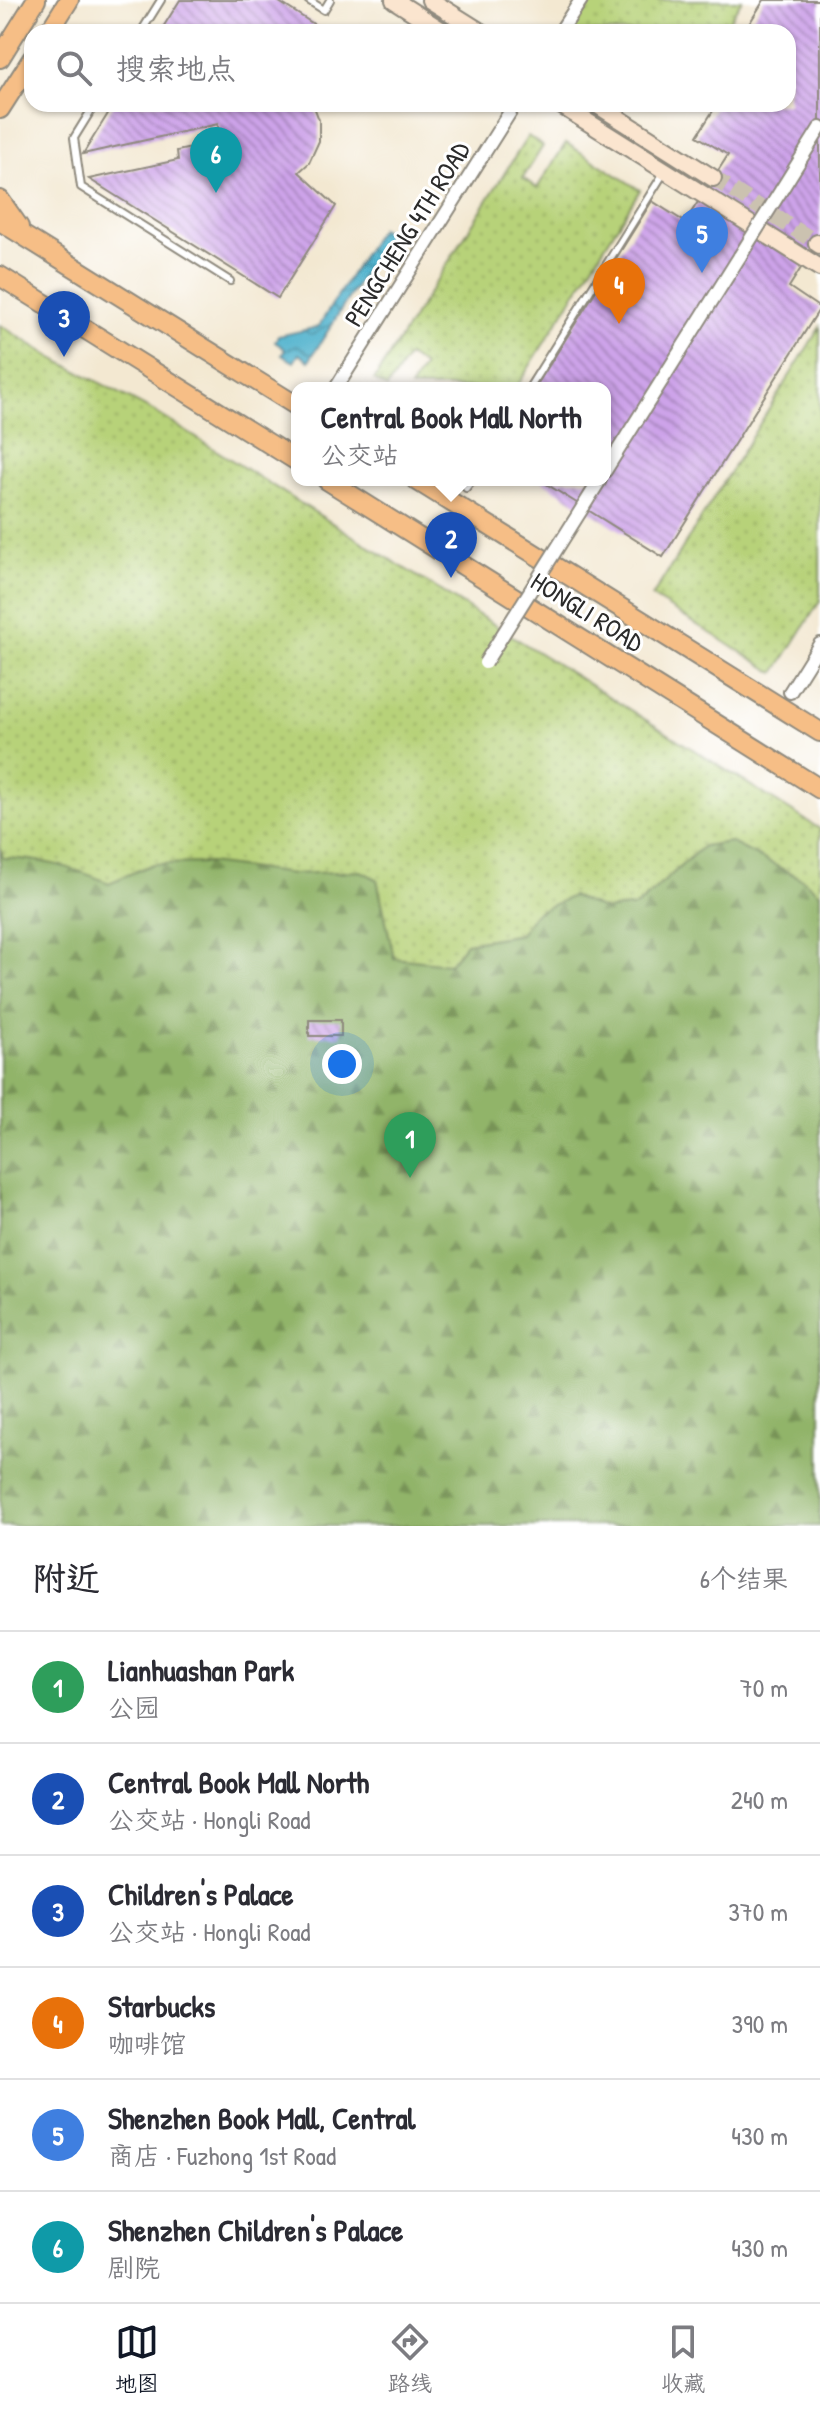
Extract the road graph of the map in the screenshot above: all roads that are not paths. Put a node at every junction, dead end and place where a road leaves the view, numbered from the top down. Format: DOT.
graph roads {
  1 [pos="36,0"];
  2 [pos="69,0"];
  3 [pos="161,0"];
  4 [pos="308,0"];
  5 [pos="330,0"];
  6 [pos="394,0"];
  7 [pos="430,0"];
  8 [pos="581,0"];
  9 [pos="54,24"];
  10 [pos="146,24"];
  11 [pos="432,24"];
  12 [pos="468,24"];
  13 [pos="565,24"];
  14 [pos="0,58"];
  15 [pos="24,72"];
  16 [pos="0,110"];
  17 [pos="90,112"];
  18 [pos="510,112"];
  19 [pos="572,112"];
  20 [pos="609,112"];
  21 [pos="820,128"];
  22 [pos="665,171"];
  23 [pos="713,178"];
  24 [pos="0,200"];
  25 [pos="0,221"];
  26 [pos="29,238"];
  27 [pos="820,268"];
  28 [pos="0,276"];
  29 [pos="230,281"];
  30 [pos="340,382"];
  31 [pos="533,382"];
  32 [pos="291,402"];
  33 [pos="291,457"];
  34 [pos="611,461"];
  35 [pos="337,486"];
  36 [pos="426,486"];
  37 [pos="596,486"];
  38 [pos="820,644"];
  39 [pos="485,663"];
  40 [pos="790,692"];
  41 [pos="820,732"];
  42 [pos="820,789"];
  1 -- 14 [label="main road"];
  2 -- 9 [label="main road"];
  3 -- 10 [label="lane"];
  4 -- 5 [label="lane"];
  6 -- 11 [label="street"];
  7 -- 12 [label="street"];
  8 -- 13 [label="street"];
  15 -- 16 [label="main road"];
  17 -- 29 [label="lane"];
  18 -- 30 [label="street, PENGCHENG 4TH ROAD"];
  19 -- 22 [label="street"];
  20 -- 23 [label="street"];
  21 -- 34 [label="street, bridge"];
  22 -- 27 [label="street"];
  22 -- 31 [label="lane"];
  24 -- 26 [label="main road"];
  25 -- 26 [label="main road"];
  26 -- 32 [label="main road"];
  28 -- 33 [label="main road"];
  35 -- 42 [label="main road, HONGLI ROAD"];
  36 -- 41 [label="main road, HONGLI ROAD"];
  37 -- 39 [label="street, bridge"];
  38 -- 40 [label="street"];
}
